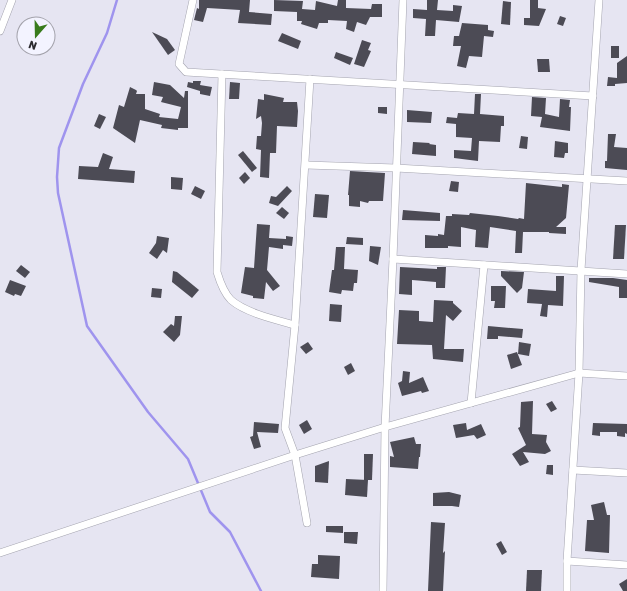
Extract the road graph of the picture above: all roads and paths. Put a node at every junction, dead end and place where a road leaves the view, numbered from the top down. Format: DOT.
graph roads {
  1 [pos="12,0"];
  2 [pos="193,0"];
  3 [pos="403,0"];
  4 [pos="599,0"];
  5 [pos="0,30"];
  6 [pos="222,74"];
  7 [pos="310,79"];
  8 [pos="399,84"];
  9 [pos="593,96"];
  10 [pos="306,165"];
  11 [pos="396,168"];
  12 [pos="587,178"];
  13 [pos="627,181"];
  14 [pos="393,259"];
  15 [pos="484,265"];
  16 [pos="582,270"];
  17 [pos="627,274"];
  18 [pos="296,325"];
  19 [pos="579,373"];
  20 [pos="627,376"];
  21 [pos="471,403"];
  22 [pos="385,427"];
  23 [pos="295,455"];
  24 [pos="573,470"];
  25 [pos="627,473"];
  26 [pos="306,523"];
  27 [pos="0,553"];
  28 [pos="567,561"];
  29 [pos="627,565"];
  30 [pos="382,591"];
  31 [pos="567,591"];
  1 -- 5 [label="street"];
  2 -- 6 [label="street"];
  3 -- 8 [label="street"];
  4 -- 9 [label="street"];
  6 -- 7 [label="street"];
  6 -- 18 [label="street"];
  7 -- 8 [label="street"];
  7 -- 10 [label="street"];
  8 -- 9 [label="street"];
  8 -- 11 [label="street"];
  9 -- 12 [label="street"];
  10 -- 11 [label="street"];
  10 -- 18 [label="street"];
  11 -- 12 [label="street"];
  11 -- 14 [label="street"];
  12 -- 13 [label="street"];
  12 -- 16 [label="street"];
  14 -- 15 [label="street"];
  14 -- 22 [label="street"];
  15 -- 16 [label="street"];
  15 -- 21 [label="street"];
  16 -- 17 [label="street"];
  16 -- 19 [label="street"];
  18 -- 23 [label="street"];
  19 -- 20 [label="street"];
  19 -- 21 [label="street"];
  19 -- 24 [label="street"];
  21 -- 22 [label="street"];
  22 -- 23 [label="street"];
  22 -- 30 [label="street"];
  23 -- 26 [label="street"];
  23 -- 27 [label="street"];
  24 -- 25 [label="street"];
  24 -- 28 [label="street"];
  28 -- 29 [label="street"];
  28 -- 31 [label="street"];
}
